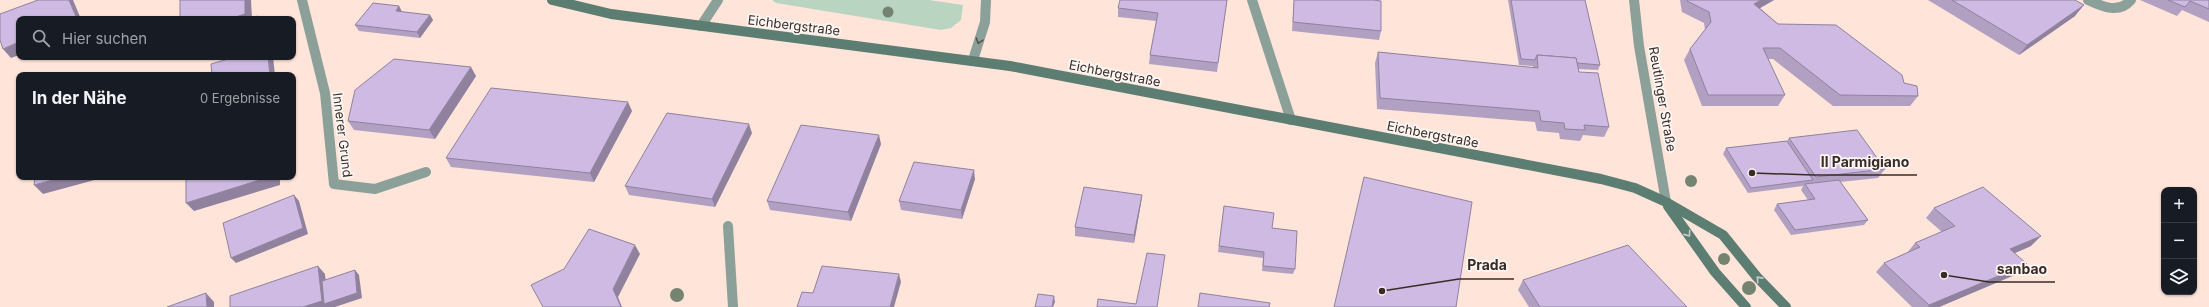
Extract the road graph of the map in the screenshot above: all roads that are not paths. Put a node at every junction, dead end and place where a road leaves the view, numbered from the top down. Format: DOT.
graph roads {
  1 [pos="302,0"];
  2 [pos="552,0"];
  3 [pos="718,0"];
  4 [pos="986,0"];
  5 [pos="1252,0"];
  6 [pos="1634,0"];
  7 [pos="2088,0"];
  8 [pos="2131,0"];
  9 [pos="701,26"];
  10 [pos="973,60"];
  11 [pos="1291,120"];
  12 [pos="426,172"];
  13 [pos="1666,202"];
  14 [pos="728,226"];
  15 [pos="733,307"];
  16 [pos="1746,307"];
  17 [pos="1786,307"];
  1 -- 12 [label="street, Innerer Grund"];
  2 -- 9 [label="main road, Eichbergstraße"];
  3 -- 9 [label="street"];
  4 -- 10 [label="street, one-way"];
  5 -- 11 [label="street"];
  6 -- 13 [label="street, Reutlinger Straße"];
  7 -- 8 [label="street"];
  9 -- 10 [label="main road, Eichbergstraße"];
  10 -- 11 [label="main road, Eichbergstraße"];
  11 -- 13 [label="main road, Eichbergstraße"];
  13 -- 16 [label="main road, Reutlinger Straße, one-way"];
  17 -- 13 [label="main road, one-way"];
  14 -- 15 [label="street"];
}
